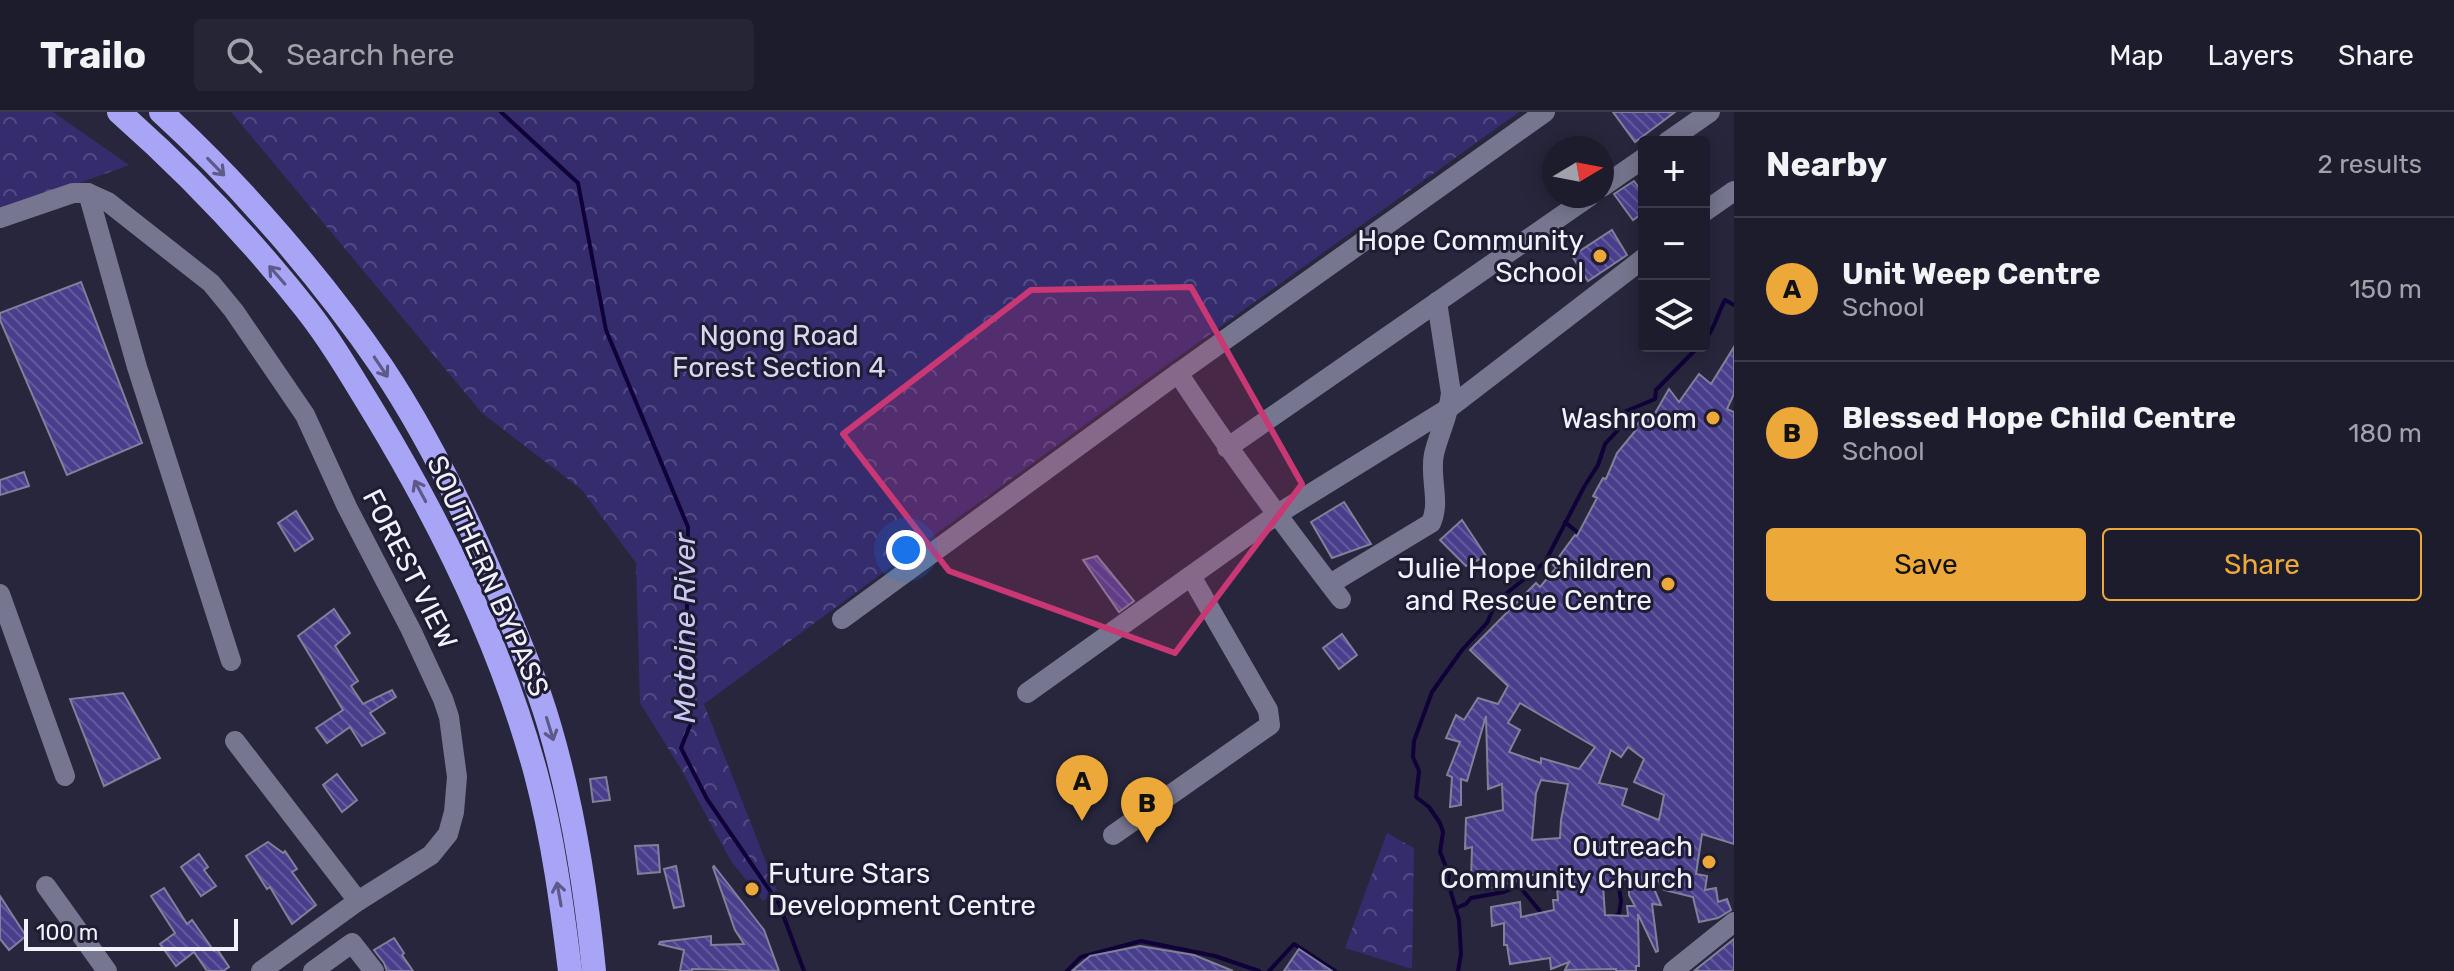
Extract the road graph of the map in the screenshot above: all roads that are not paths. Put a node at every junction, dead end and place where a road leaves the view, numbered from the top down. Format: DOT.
graph roads {
  1 [pos="119,112"];
  2 [pos="161,112"];
  3 [pos="1545,112"];
  4 [pos="1710,112"];
  5 [pos="1676,136"];
  6 [pos="1638,162"];
  7 [pos="1614,179"];
  8 [pos="1734,191"];
  9 [pos="88,193"];
  10 [pos="1573,208"];
  11 [pos="1710,208"];
  12 [pos="0,218"];
  13 [pos="1638,263"];
  14 [pos="1437,302"];
  15 [pos="1178,373"];
  16 [pos="1449,408"];
  17 [pos="1227,448"];
  18 [pos="1276,515"];
  19 [pos="1191,576"];
  20 [pos="0,594"];
  21 [pos="842,619"];
  22 [pos="231,661"];
  23 [pos="1027,693"];
  24 [pos="235,741"];
  25 [pos="65,776"];
  26 [pos="1113,835"];
  27 [pos="46,886"];
  28 [pos="358,901"];
  29 [pos="1734,922"];
  30 [pos="107,971"];
  31 [pos="261,971"];
  32 [pos="313,971"];
  33 [pos="374,971"];
  34 [pos="570,971"];
  35 [pos="594,971"];
  36 [pos="1673,971"];
  34 -- 1 [label="highway, SOUTHERN BYPASS, one-way"];
  2 -- 35 [label="highway, SOUTHERN BYPASS, one-way"];
  3 -- 15 [label="street"];
  4 -- 5 [label="street"];
  6 -- 7 [label="street"];
  8 -- 11 [label="street"];
  9 -- 12 [label="street"];
  9 -- 22 [label="street"];
  9 -- 28 [label="street, FOREST VIEW"];
  10 -- 14 [label="street"];
  13 -- 16 [label="street"];
  14 -- 16 [label="street"];
  14 -- 17 [label="street"];
  15 -- 17 [label="street"];
  15 -- 21 [label="street"];
  16 -- 18 [label="street"];
  16 -- 18 [label="street"];
  17 -- 18 [label="street"];
  18 -- 19 [label="street"];
  19 -- 23 [label="street"];
  19 -- 26 [label="street"];
  20 -- 25 [label="street"];
  24 -- 28 [label="street"];
  27 -- 30 [label="street"];
  28 -- 31 [label="street, FOREST VIEW"];
  29 -- 36 [label="street"];
  32 -- 33 [label="street"];
}
